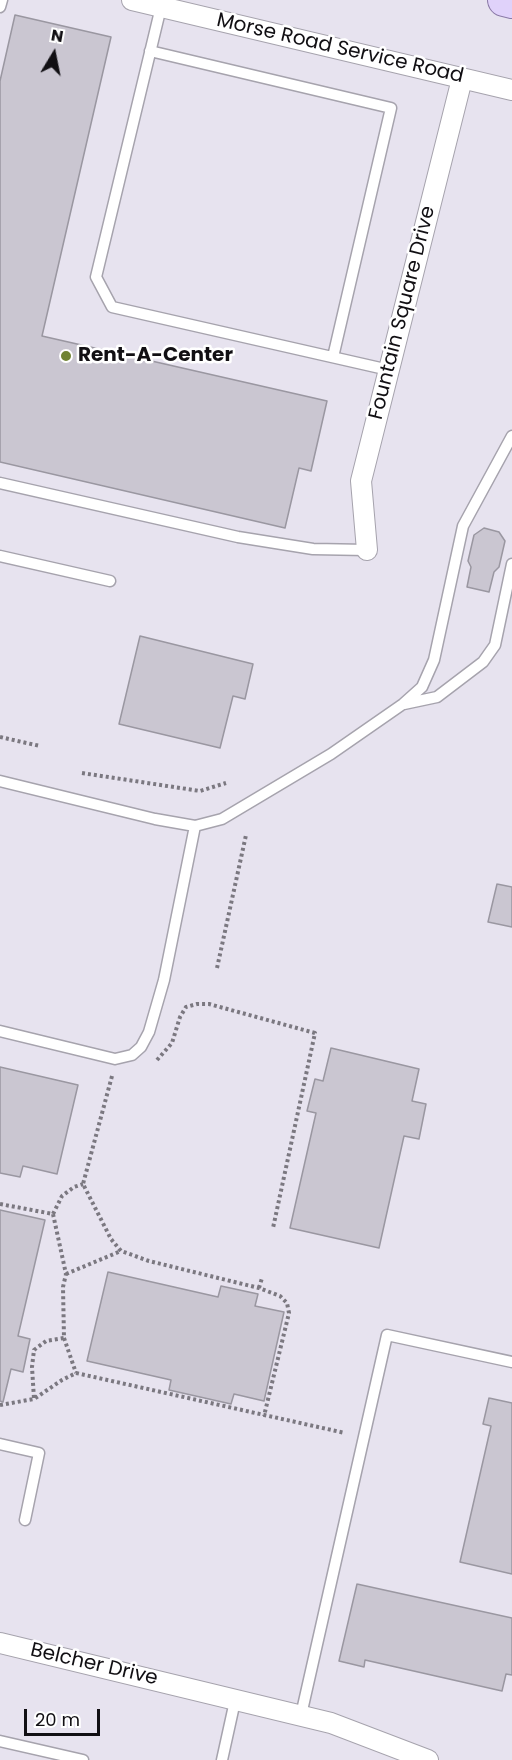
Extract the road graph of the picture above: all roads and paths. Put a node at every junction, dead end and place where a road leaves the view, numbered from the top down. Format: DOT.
graph roads {
  1 [pos="2,0"];
  2 [pos="132,0"];
  3 [pos="504,0"];
  4 [pos="512,2"];
  5 [pos="0,7"];
  6 [pos="161,7"];
  7 [pos="150,51"];
  8 [pos="462,79"];
  9 [pos="512,90"];
  10 [pos="333,357"];
  11 [pos="389,370"];
  12 [pos="512,436"];
  13 [pos="0,483"];
  14 [pos="367,550"];
  15 [pos="0,556"];
  16 [pos="512,564"];
  17 [pos="110,581"];
  18 [pos="403,704"];
  19 [pos="0,737"];
  20 [pos="40,746"];
  21 [pos="82,773"];
  22 [pos="0,781"];
  23 [pos="226,783"];
  24 [pos="195,826"];
  25 [pos="246,835"];
  26 [pos="217,968"];
  27 [pos="210,1004"];
  28 [pos="0,1031"];
  29 [pos="112,1076"];
  30 [pos="83,1184"];
  31 [pos="0,1204"];
  32 [pos="53,1214"];
  33 [pos="273,1228"];
  34 [pos="121,1251"];
  35 [pos="66,1274"];
  36 [pos="262,1278"];
  37 [pos="260,1288"];
  38 [pos="64,1338"];
  39 [pos="512,1362"];
  40 [pos="76,1373"];
  41 [pos="34,1399"];
  42 [pos="0,1405"];
  43 [pos="264,1416"];
  44 [pos="345,1433"];
  45 [pos="0,1444"];
  46 [pos="25,1520"];
  47 [pos="0,1643"];
  48 [pos="236,1701"];
  49 [pos="301,1715"];
  50 [pos="0,1741"];
  51 [pos="83,1760"];
  52 [pos="222,1760"];
  53 [pos="428,1760"];
  1 -- 5 [label="lane"];
  2 -- 6 [label="street, Morse Road Service Road"];
  3 -- 4 [label="main road"];
  6 -- 7 [label="lane"];
  6 -- 8 [label="street, Morse Road Service Road"];
  7 -- 10 [label="lane"];
  7 -- 10 [label="lane"];
  8 -- 9 [label="street, Morse Road Service Road"];
  8 -- 11 [label="street, Fountain Square Drive"];
  10 -- 11 [label="lane"];
  11 -- 14 [label="street, Fountain Square Drive"];
  12 -- 18 [label="lane"];
  13 -- 14 [label="lane"];
  15 -- 17 [label="lane"];
  16 -- 18 [label="lane"];
  18 -- 24 [label="lane"];
  19 -- 20 [label="path"];
  21 -- 23 [label="path"];
  22 -- 24 [label="lane"];
  24 -- 28 [label="lane"];
  25 -- 26 [label="path"];
  27 -- 33 [label="path"];
  29 -- 30 [label="path"];
  30 -- 32 [label="path"];
  30 -- 34 [label="path"];
  31 -- 32 [label="path"];
  32 -- 35 [label="path"];
  34 -- 35 [label="path"];
  34 -- 37 [label="path"];
  35 -- 38 [label="path"];
  36 -- 37 [label="path"];
  37 -- 43 [label="path"];
  38 -- 40 [label="path"];
  38 -- 41 [label="path"];
  39 -- 49 [label="lane"];
  40 -- 41 [label="path"];
  40 -- 43 [label="path"];
  41 -- 42 [label="path"];
  43 -- 44 [label="path"];
  45 -- 46 [label="lane"];
  47 -- 48 [label="street, Belcher Drive"];
  48 -- 49 [label="street, Belcher Drive"];
  48 -- 52 [label="lane"];
  49 -- 53 [label="street, Belcher Drive"];
  50 -- 51 [label="lane"];
}
